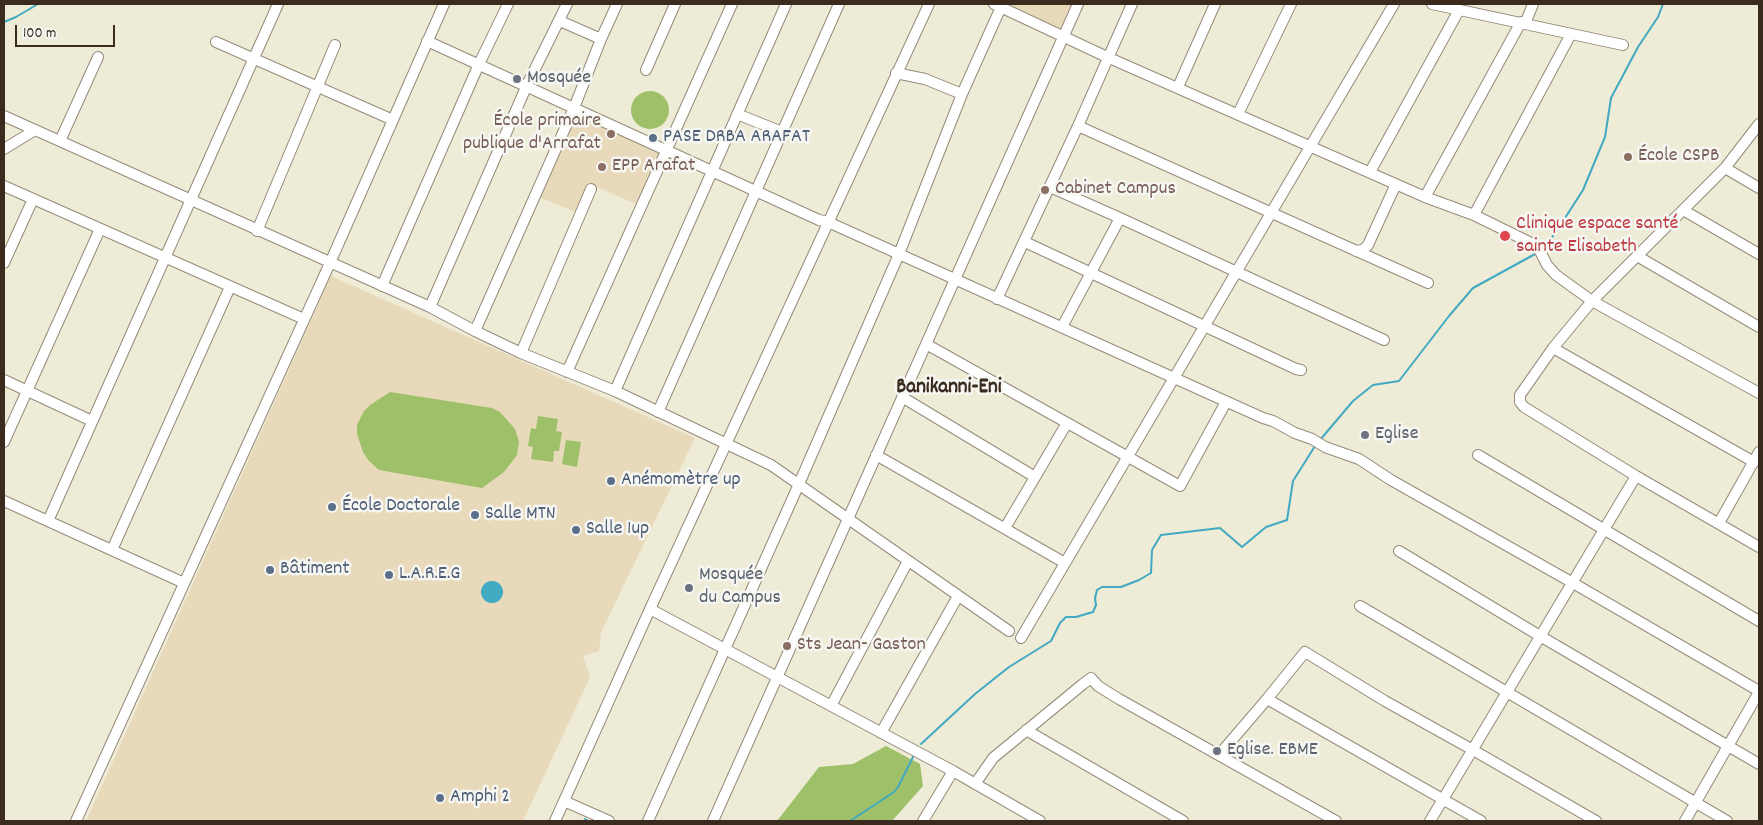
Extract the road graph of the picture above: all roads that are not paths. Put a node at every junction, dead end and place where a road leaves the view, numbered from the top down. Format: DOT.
graph roads {
  1 [pos="278,4"];
  2 [pos="444,4"];
  3 [pos="508,4"];
  4 [pos="567,4"];
  5 [pos="617,4"];
  6 [pos="675,4"];
  7 [pos="732,4"];
  8 [pos="786,4"];
  9 [pos="839,4"];
  10 [pos="929,4"];
  11 [pos="1078,4"];
  12 [pos="1132,4"];
  13 [pos="1215,4"];
  14 [pos="1291,4"];
  15 [pos="1394,4"];
  16 [pos="1432,4"];
  17 [pos="1533,4"];
  18 [pos="998,5"];
  19 [pos="1459,10"];
  20 [pos="560,21"];
  21 [pos="1523,23"];
  22 [pos="1571,34"];
  23 [pos="1064,35"];
  24 [pos="601,39"];
  25 [pos="428,41"];
  26 [pos="216,42"];
  27 [pos="335,45"];
  28 [pos="1623,46"];
  29 [pos="1107,56"];
  30 [pos="98,57"];
  31 [pos="254,58"];
  32 [pos="479,64"];
  33 [pos="646,70"];
  34 [pos="896,73"];
  35 [pos="527,85"];
  36 [pos="318,87"];
  37 [pos="1178,87"];
  38 [pos="962,94"];
  39 [pos="574,108"];
  40 [pos="737,114"];
  41 [pos="1238,114"];
  42 [pos="4,116"];
  43 [pos="393,120"];
  44 [pos="1759,124"];
  45 [pos="1078,126"];
  46 [pos="35,130"];
  47 [pos="782,132"];
  48 [pos="60,141"];
  49 [pos="1310,146"];
  50 [pos="4,149"];
  51 [pos="666,150"];
  52 [pos="1725,168"];
  53 [pos="712,171"];
  54 [pos="1370,172"];
  55 [pos="1396,184"];
  56 [pos="4,186"];
  57 [pos="1050,187"];
  58 [pos="1759,188"];
  59 [pos="591,189"];
  60 [pos="756,191"];
  61 [pos="1425,197"];
  62 [pos="33,199"];
  63 [pos="190,200"];
  64 [pos="1683,210"];
  65 [pos="1271,213"];
  66 [pos="1474,215"];
  67 [pos="1120,218"];
  68 [pos="828,222"];
  69 [pos="100,229"];
  70 [pos="257,230"];
  71 [pos="1025,242"];
  72 [pos="1356,251"];
  73 [pos="899,254"];
  74 [pos="1759,254"];
  75 [pos="1637,256"];
  76 [pos="165,258"];
  77 [pos="4,263"];
  78 [pos="330,263"];
  79 [pos="1236,272"];
  80 [pos="1090,273"];
  81 [pos="955,279"];
  82 [pos="1428,284"];
  83 [pos="382,286"];
  84 [pos="230,287"];
  85 [pos="997,299"];
  86 [pos="1592,301"];
  87 [pos="430,307"];
  88 [pos="304,319"];
  89 [pos="1204,326"];
  90 [pos="1062,327"];
  91 [pos="1759,327"];
  92 [pos="475,331"];
  93 [pos="1384,340"];
  94 [pos="926,344"];
  95 [pos="1553,348"];
  96 [pos="521,353"];
  97 [pos="1301,370"];
  98 [pos="567,372"];
  99 [pos="1174,378"];
  100 [pos="4,380"];
  101 [pos="27,391"];
  102 [pos="614,391"];
  103 [pos="1759,393"];
  104 [pos="902,397"];
  105 [pos="1226,402"];
  106 [pos="658,412"];
  107 [pos="92,421"];
  108 [pos="1067,423"];
  109 [pos="4,442"];
  110 [pos="727,443"];
  111 [pos="1759,452"];
  112 [pos="876,454"];
  113 [pos="1478,455"];
  114 [pos="1127,457"];
  115 [pos="1754,462"];
  116 [pos="1636,476"];
  117 [pos="1035,477"];
  118 [pos="799,484"];
  119 [pos="4,501"];
  120 [pos="848,519"];
  121 [pos="48,521"];
  122 [pos="1719,523"];
  123 [pos="1004,528"];
  124 [pos="1604,530"];
  125 [pos="1759,547"];
  126 [pos="112,550"];
  127 [pos="1399,551"];
  128 [pos="908,561"];
  129 [pos="1065,562"];
  130 [pos="184,583"];
  131 [pos="1572,583"];
  132 [pos="958,596"];
  133 [pos="1360,606"];
  134 [pos="650,609"];
  135 [pos="1759,621"];
  136 [pos="1009,631"];
  137 [pos="1540,636"];
  138 [pos="1021,638"];
  139 [pos="725,649"];
  140 [pos="778,677"];
  141 [pos="1759,691"];
  142 [pos="1507,693"];
  143 [pos="1267,699"];
  144 [pos="831,706"];
  145 [pos="1026,730"];
  146 [pos="881,733"];
  147 [pos="1728,746"];
  148 [pos="1473,750"];
  149 [pos="1219,755"];
  150 [pos="1759,764"];
  151 [pos="953,771"];
  152 [pos="975,784"];
  153 [pos="1443,800"];
  154 [pos="564,801"];
  155 [pos="1695,802"];
  156 [pos="1318,817"];
  157 [pos="76,821"];
  158 [pos="555,821"];
  159 [pos="609,821"];
  160 [pos="648,821"];
  161 [pos="714,821"];
  162 [pos="923,821"];
  163 [pos="1040,821"];
  164 [pos="1183,821"];
  165 [pos="1336,821"];
  166 [pos="1430,821"];
  167 [pos="1481,821"];
  168 [pos="1596,821"];
  169 [pos="1685,821"];
  170 [pos="1727,821"];
  1 -- 31 [label="street"];
  2 -- 25 [label="street"];
  3 -- 32 [label="street"];
  4 -- 20 [label="street"];
  5 -- 24 [label="street"];
  6 -- 33 [label="street"];
  7 -- 51 [label="street"];
  8 -- 40 [label="street"];
  9 -- 47 [label="street"];
  10 -- 34 [label="street"];
  11 -- 23 [label="street"];
  12 -- 29 [label="street"];
  13 -- 37 [label="street"];
  14 -- 41 [label="street"];
  15 -- 49 [label="street"];
  16 -- 19 [label="street"];
  17 -- 21 [label="street"];
  18 -- 23 [label="street"];
  18 -- 38 [label="street"];
  19 -- 21 [label="street"];
  19 -- 54 [label="street"];
  20 -- 24 [label="street"];
  20 -- 35 [label="street"];
  21 -- 22 [label="street"];
  21 -- 61 [label="street"];
  22 -- 28 [label="street"];
  22 -- 66 [label="street"];
  23 -- 29 [label="street"];
  23 -- 81 [label="street"];
  24 -- 39 [label="street"];
  25 -- 32 [label="street"];
  25 -- 43 [label="street"];
  26 -- 31 [label="street"];
  27 -- 36 [label="street"];
  29 -- 37 [label="street"];
  29 -- 45 [label="street"];
  30 -- 48 [label="street"];
  31 -- 36 [label="street"];
  31 -- 63 [label="street"];
  32 -- 35 [label="street"];
  32 -- 83 [label="street"];
  34 -- 38 [label="street"];
  34 -- 68 [label="street"];
  35 -- 39 [label="street"];
  35 -- 87 [label="street"];
  36 -- 43 [label="street"];
  36 -- 70 [label="street"];
  37 -- 41 [label="street"];
  38 -- 73 [label="street"];
  39 -- 51 [label="street"];
  39 -- 92 [label="street"];
  40 -- 47 [label="street"];
  40 -- 53 [label="street"];
  41 -- 49 [label="street"];
  42 -- 46 [label="street"];
  43 -- 78 [label="street"];
  44 -- 52 [label="street"];
  45 -- 57 [label="street"];
  45 -- 65 [label="street"];
  46 -- 48 [label="street"];
  46 -- 50 [label="street"];
  47 -- 60 [label="street"];
  48 -- 63 [label="street"];
  49 -- 54 [label="street"];
  49 -- 65 [label="street"];
  51 -- 53 [label="street"];
  51 -- 98 [label="street"];
  52 -- 58 [label="street"];
  52 -- 64 [label="street"];
  53 -- 60 [label="street"];
  53 -- 102 [label="street"];
  54 -- 55 [label="street"];
  55 -- 61 [label="street"];
  55 -- 72 [label="street"];
  56 -- 62 [label="street"];
  57 -- 67 [label="street"];
  57 -- 71 [label="street"];
  59 -- 96 [label="street"];
  60 -- 68 [label="street"];
  60 -- 106 [label="street"];
  61 -- 66 [label="street"];
  62 -- 69 [label="street"];
  62 -- 77 [label="street"];
  63 -- 70 [label="street"];
  63 -- 76 [label="street"];
  64 -- 74 [label="street"];
  64 -- 75 [label="street"];
  65 -- 72 [label="street"];
  65 -- 79 [label="street"];
  66 -- 86 [label="street"];
  67 -- 79 [label="street"];
  67 -- 80 [label="street"];
  68 -- 73 [label="street"];
  68 -- 110 [label="street"];
  69 -- 76 [label="street"];
  69 -- 101 [label="street"];
  70 -- 78 [label="street"];
  71 -- 80 [label="street"];
  71 -- 85 [label="street"];
  72 -- 82 [label="street"];
  73 -- 81 [label="street"];
  73 -- 118 [label="street"];
  75 -- 86 [label="street"];
  75 -- 91 [label="street"];
  76 -- 84 [label="street"];
  76 -- 107 [label="street"];
  78 -- 83 [label="street"];
  78 -- 88 [label="street"];
  79 -- 89 [label="street"];
  79 -- 93 [label="street"];
  80 -- 89 [label="street"];
  80 -- 90 [label="street"];
  81 -- 85 [label="street"];
  81 -- 94 [label="street"];
  83 -- 87 [label="street"];
  84 -- 88 [label="street"];
  84 -- 126 [label="street"];
  85 -- 90 [label="street"];
  86 -- 95 [label="street"];
  86 -- 103 [label="street"];
  87 -- 92 [label="street"];
  88 -- 130 [label="street"];
  89 -- 97 [label="street"];
  89 -- 99 [label="street"];
  90 -- 99 [label="street"];
  92 -- 96 [label="street"];
  94 -- 104 [label="street"];
  94 -- 108 [label="street"];
  95 -- 115 [label="street"];
  95 -- 116 [label="street"];
  96 -- 98 [label="street"];
  98 -- 102 [label="street"];
  99 -- 105 [label="street"];
  99 -- 114 [label="street"];
  100 -- 101 [label="street"];
  101 -- 107 [label="street"];
  101 -- 109 [label="street"];
  102 -- 106 [label="street"];
  104 -- 112 [label="street"];
  104 -- 117 [label="street"];
  105 -- 114 [label="street"];
  105 -- 131 [label="street"];
  106 -- 110 [label="street"];
  107 -- 121 [label="street"];
  108 -- 114 [label="street"];
  108 -- 117 [label="street"];
  110 -- 118 [label="street"];
  110 -- 134 [label="street"];
  111 -- 115 [label="street"];
  112 -- 120 [label="street"];
  112 -- 123 [label="street"];
  113 -- 124 [label="street"];
  114 -- 129 [label="street"];
  115 -- 122 [label="street"];
  116 -- 122 [label="street"];
  116 -- 124 [label="street"];
  117 -- 123 [label="street"];
  118 -- 120 [label="street"];
  118 -- 139 [label="street"];
  119 -- 121 [label="street"];
  120 -- 128 [label="street"];
  120 -- 140 [label="street"];
  121 -- 126 [label="street"];
  122 -- 125 [label="street"];
  123 -- 129 [label="street"];
  124 -- 131 [label="street"];
  124 -- 135 [label="street"];
  126 -- 130 [label="street"];
  127 -- 137 [label="street"];
  128 -- 132 [label="street"];
  128 -- 144 [label="street"];
  129 -- 138 [label="street"];
  130 -- 157 [label="street"];
  131 -- 137 [label="street"];
  131 -- 141 [label="street"];
  132 -- 136 [label="street"];
  132 -- 146 [label="street"];
  133 -- 142 [label="street"];
  134 -- 139 [label="street"];
  134 -- 154 [label="street"];
  137 -- 142 [label="street"];
  137 -- 147 [label="street"];
  139 -- 140 [label="street"];
  139 -- 160 [label="street"];
  140 -- 144 [label="street"];
  140 -- 161 [label="street"];
  141 -- 147 [label="street"];
  142 -- 148 [label="street"];
  142 -- 155 [label="street"];
  143 -- 148 [label="street"];
  143 -- 149 [label="street"];
  143 -- 153 [label="street"];
  144 -- 146 [label="street"];
  145 -- 149 [label="street"];
  145 -- 152 [label="street"];
  145 -- 164 [label="street"];
  146 -- 151 [label="street"];
  147 -- 150 [label="street"];
  147 -- 155 [label="street"];
  148 -- 153 [label="street"];
  148 -- 168 [label="street"];
  149 -- 156 [label="street"];
  151 -- 152 [label="street"];
  151 -- 162 [label="street"];
  152 -- 163 [label="street"];
  153 -- 166 [label="street"];
  153 -- 167 [label="street"];
  154 -- 158 [label="street"];
  154 -- 159 [label="street"];
  155 -- 169 [label="street"];
  155 -- 170 [label="street"];
  156 -- 165 [label="street"];
}
